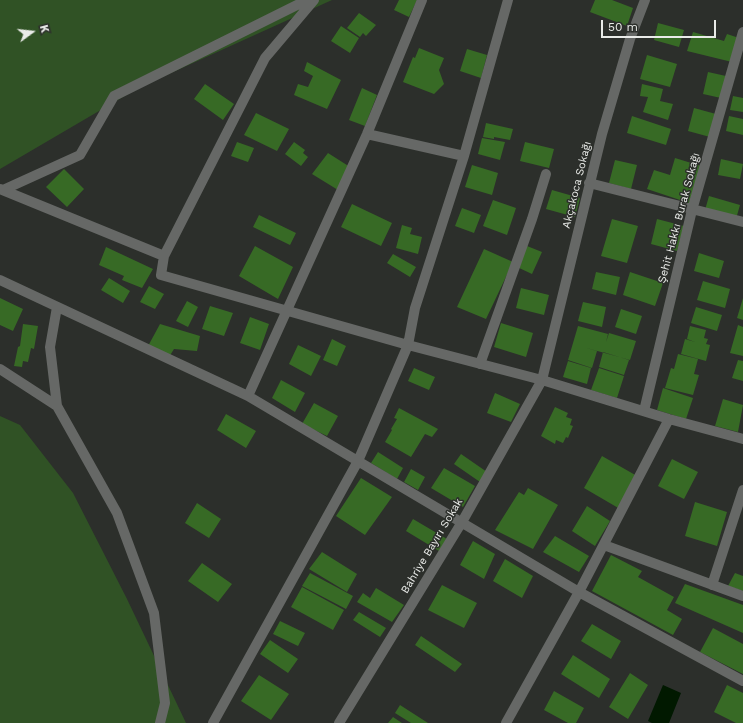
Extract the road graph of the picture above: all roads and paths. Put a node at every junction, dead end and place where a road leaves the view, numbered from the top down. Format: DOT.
graph roads {
  1 [pos="307,0"];
  2 [pos="314,0"];
  3 [pos="422,0"];
  4 [pos="508,0"];
  5 [pos="645,0"];
  6 [pos="743,32"];
  7 [pos="738,67"];
  8 [pos="367,134"];
  9 [pos="464,156"];
  10 [pos="546,174"];
  11 [pos="589,183"];
  12 [pos="1,190"];
  13 [pos="692,210"];
  14 [pos="743,222"];
  15 [pos="164,256"];
  16 [pos="0,280"];
  17 [pos="58,307"];
  18 [pos="288,310"];
  19 [pos="408,345"];
  20 [pos="480,364"];
  21 [pos="0,369"];
  22 [pos="542,380"];
  23 [pos="248,396"];
  24 [pos="57,406"];
  25 [pos="644,411"];
  26 [pos="669,419"];
  27 [pos="743,439"];
  28 [pos="358,461"];
  29 [pos="743,490"];
  30 [pos="462,522"];
  31 [pos="604,545"];
  32 [pos="712,584"];
  33 [pos="579,592"];
  34 [pos="743,596"];
  35 [pos="743,681"];
  36 [pos="160,723"];
  37 [pos="212,723"];
  38 [pos="339,723"];
  39 [pos="506,723"];
  1 -- 12 [label="street"];
  2 -- 15 [label="street"];
  3 -- 8 [label="street"];
  4 -- 9 [label="street"];
  5 -- 11 [label="street, Akçakoca Sokağı"];
  6 -- 7 [label="street, Şehit Hakkı Burak Sokağı"];
  7 -- 13 [label="street, Şehit Hakkı Burak Sokağı"];
  8 -- 9 [label="street"];
  8 -- 18 [label="street"];
  9 -- 19 [label="street"];
  10 -- 20 [label="street"];
  11 -- 13 [label="street"];
  11 -- 22 [label="street, Akçakoca Sokağı"];
  12 -- 15 [label="street"];
  13 -- 14 [label="street"];
  13 -- 25 [label="street, Şehit Hakkı Burak Sokağı"];
  15 -- 18 [label="street"];
  16 -- 17 [label="street"];
  17 -- 23 [label="street"];
  17 -- 24 [label="street"];
  18 -- 19 [label="street"];
  18 -- 23 [label="street"];
  19 -- 20 [label="street"];
  19 -- 28 [label="street"];
  20 -- 22 [label="street"];
  21 -- 24 [label="street"];
  22 -- 25 [label="street"];
  22 -- 30 [label="street, Bahriye Bayırı Sokak"];
  23 -- 28 [label="street"];
  24 -- 36 [label="street"];
  25 -- 26 [label="street"];
  26 -- 27 [label="street"];
  26 -- 31 [label="street"];
  28 -- 30 [label="street"];
  28 -- 37 [label="street"];
  29 -- 32 [label="street"];
  30 -- 33 [label="street"];
  30 -- 38 [label="street, Bahriye Bayırı Sokak"];
  31 -- 32 [label="street"];
  31 -- 33 [label="street"];
  32 -- 34 [label="street"];
  33 -- 35 [label="street"];
  33 -- 39 [label="street"];
}
